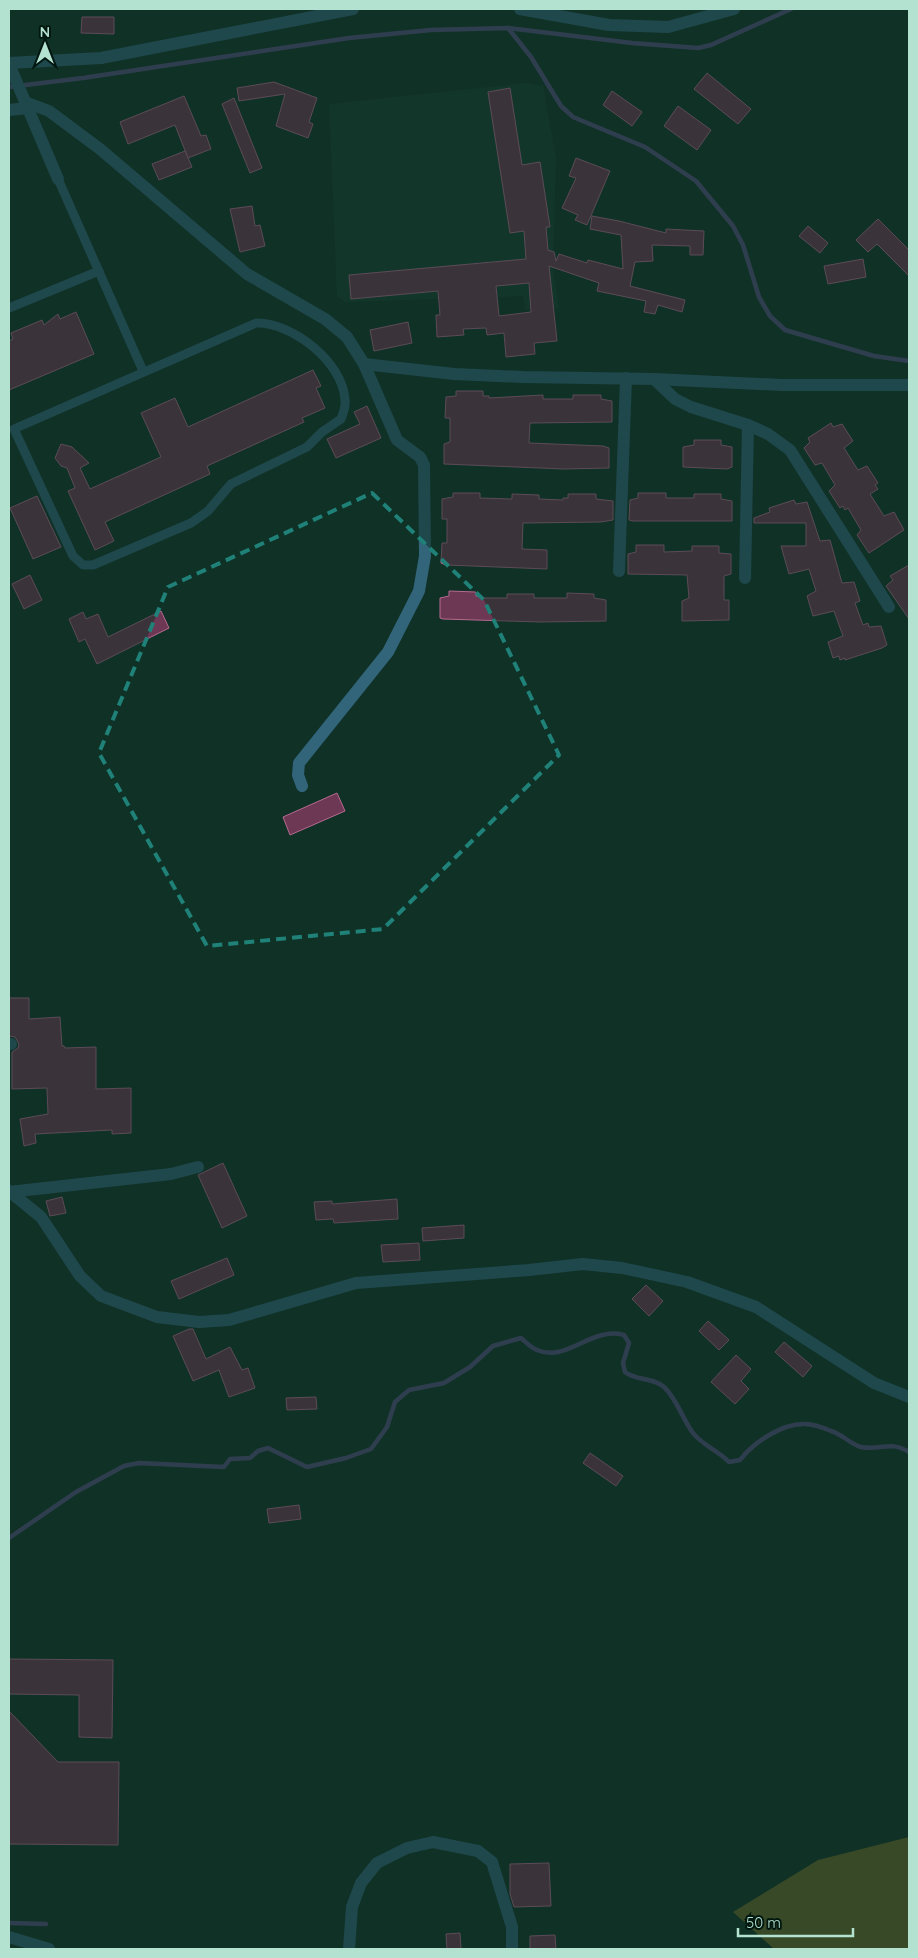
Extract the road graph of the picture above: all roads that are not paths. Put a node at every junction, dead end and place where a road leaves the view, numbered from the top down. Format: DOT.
graph roads {
  1 [pos="353,9"];
  2 [pos="520,9"];
  3 [pos="734,9"];
  4 [pos="10,67"];
  5 [pos="24,100"];
  6 [pos="9,110"];
  7 [pos="58,179"];
  8 [pos="99,271"];
  9 [pos="9,308"];
  10 [pos="364,364"];
  11 [pos="142,372"];
  12 [pos="626,378"];
  13 [pos="654,379"];
  14 [pos="909,384"];
  15 [pos="748,424"];
  16 [pos="620,571"];
  17 [pos="746,578"];
  18 [pos="889,607"];
  19 [pos="302,786"];
  20 [pos="198,1167"];
  21 [pos="9,1191"];
  22 [pos="909,1397"];
  23 [pos="9,1937"];
  24 [pos="49,1949"];
  25 [pos="349,1949"];
  26 [pos="512,1949"];
  1 -- 4 [label="street"];
  2 -- 3 [label="street"];
  4 -- 5 [label="street"];
  5 -- 6 [label="street"];
  5 -- 7 [label="street"];
  5 -- 10 [label="street"];
  7 -- 8 [label="lane"];
  8 -- 9 [label="lane"];
  8 -- 11 [label="lane"];
  10 -- 12 [label="street"];
  10 -- 19 [label="street"];
  11 -- 11 [label="lane"];
  12 -- 13 [label="street"];
  12 -- 16 [label="street"];
  13 -- 14 [label="street"];
  13 -- 15 [label="street"];
  15 -- 17 [label="street"];
  15 -- 18 [label="street"];
  20 -- 21 [label="street"];
  21 -- 22 [label="street"];
  23 -- 24 [label="street"];
  25 -- 26 [label="street"];
}
